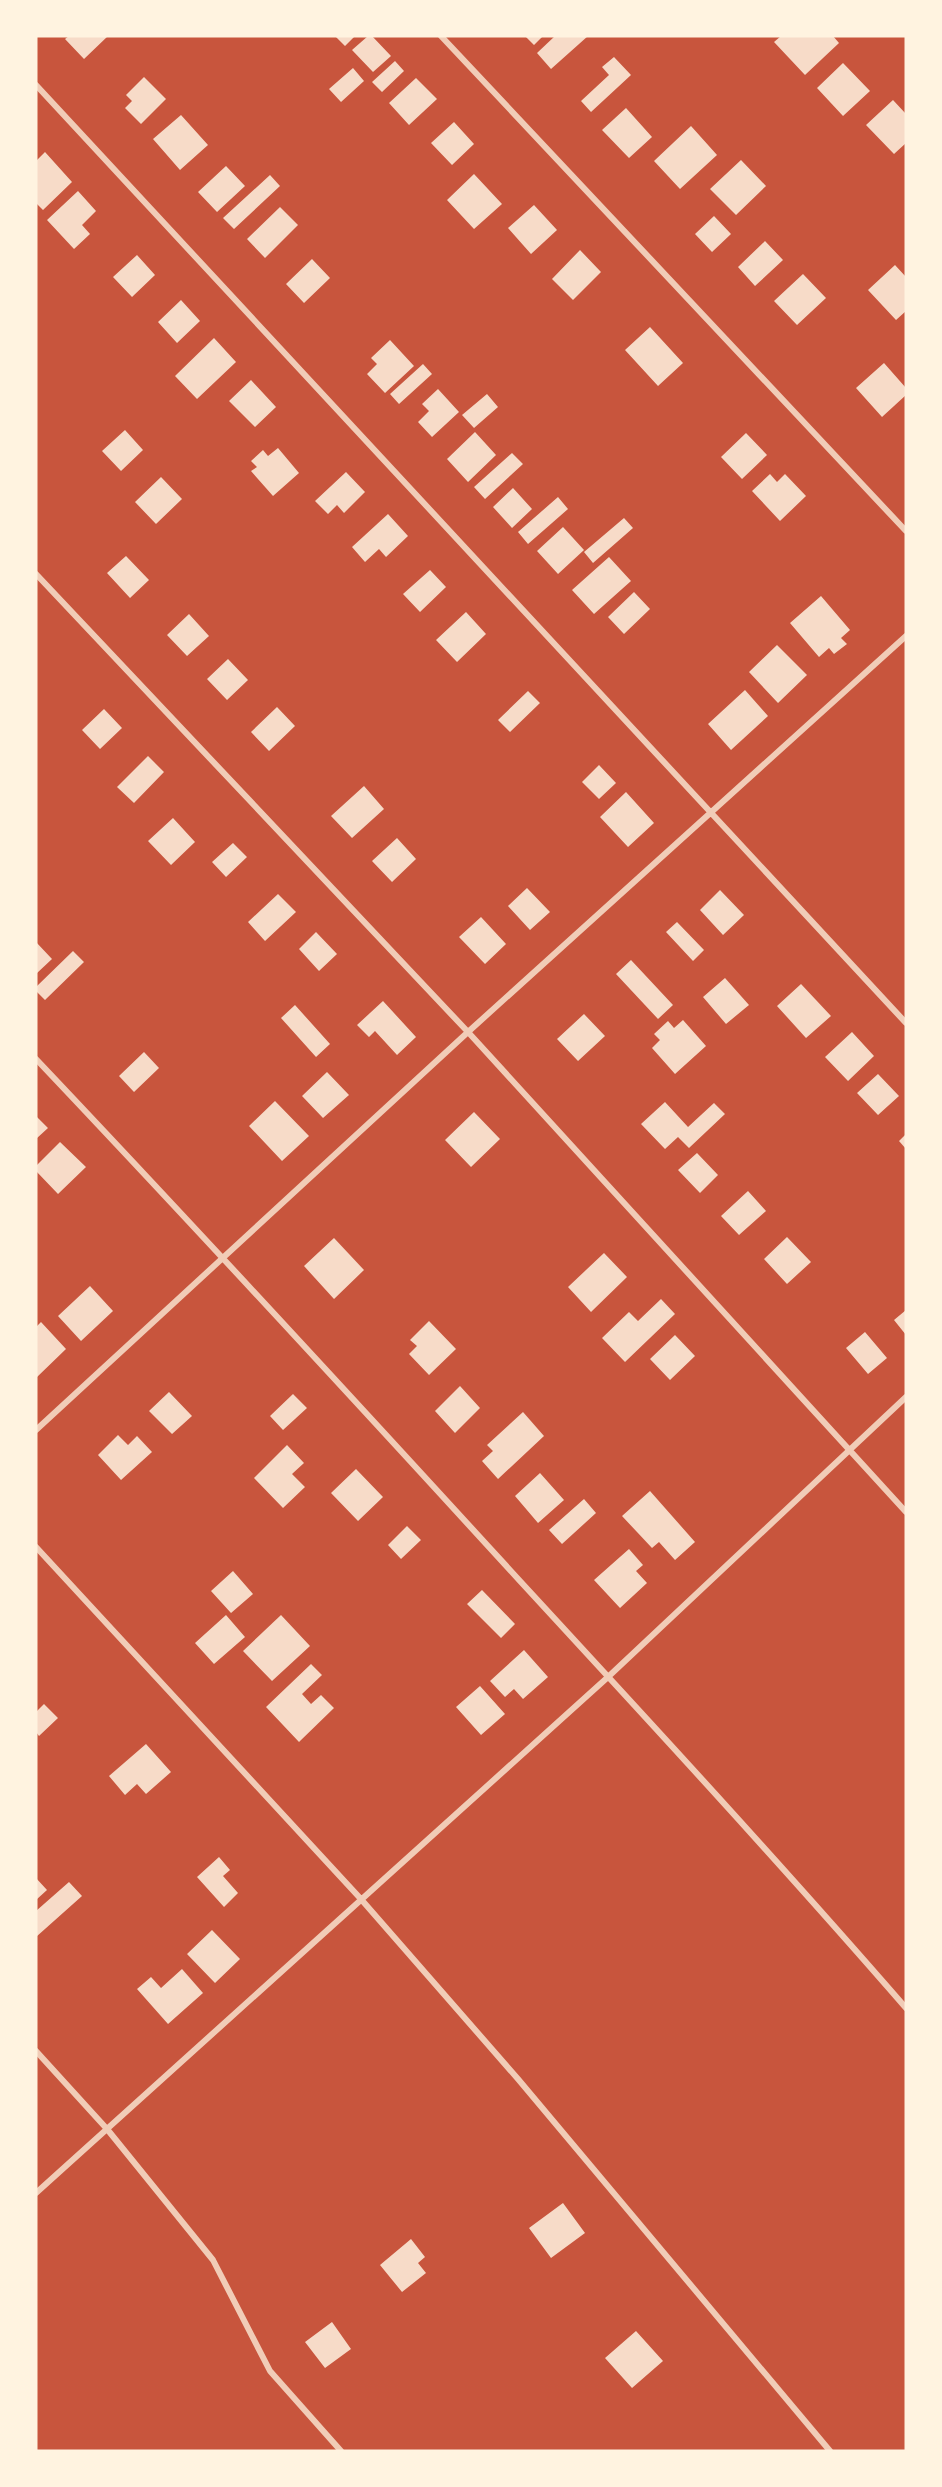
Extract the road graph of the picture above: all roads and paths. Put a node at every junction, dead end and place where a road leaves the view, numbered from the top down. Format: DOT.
graph roads {
  1 [pos="441,36"];
  2 [pos="36,85"];
  3 [pos="906,531"];
  4 [pos="36,574"];
  5 [pos="906,636"];
  6 [pos="713,812"];
  7 [pos="906,1023"];
  8 [pos="468,1032"];
  9 [pos="36,1059"];
  10 [pos="224,1257"];
  11 [pos="906,1397"];
  12 [pos="36,1430"];
  13 [pos="849,1450"];
  14 [pos="906,1512"];
  15 [pos="36,1547"];
  16 [pos="609,1677"];
  17 [pos="360,1898"];
  18 [pos="906,2008"];
  19 [pos="36,2051"];
  20 [pos="107,2129"];
  21 [pos="36,2193"];
  22 [pos="341,2451"];
  23 [pos="830,2451"];
  1 -- 3 [label="street"];
  2 -- 6 [label="street"];
  4 -- 8 [label="street"];
  5 -- 6 [label="street"];
  6 -- 7 [label="street"];
  6 -- 8 [label="street"];
  8 -- 10 [label="street"];
  8 -- 13 [label="street"];
  9 -- 10 [label="street"];
  10 -- 12 [label="street"];
  10 -- 16 [label="street"];
  11 -- 13 [label="street"];
  13 -- 14 [label="street"];
  13 -- 16 [label="street"];
  15 -- 17 [label="street"];
  16 -- 17 [label="street"];
  16 -- 18 [label="street"];
  17 -- 20 [label="street"];
  17 -- 23 [label="street"];
  19 -- 20 [label="street"];
  20 -- 21 [label="street"];
  20 -- 22 [label="street"];
}
